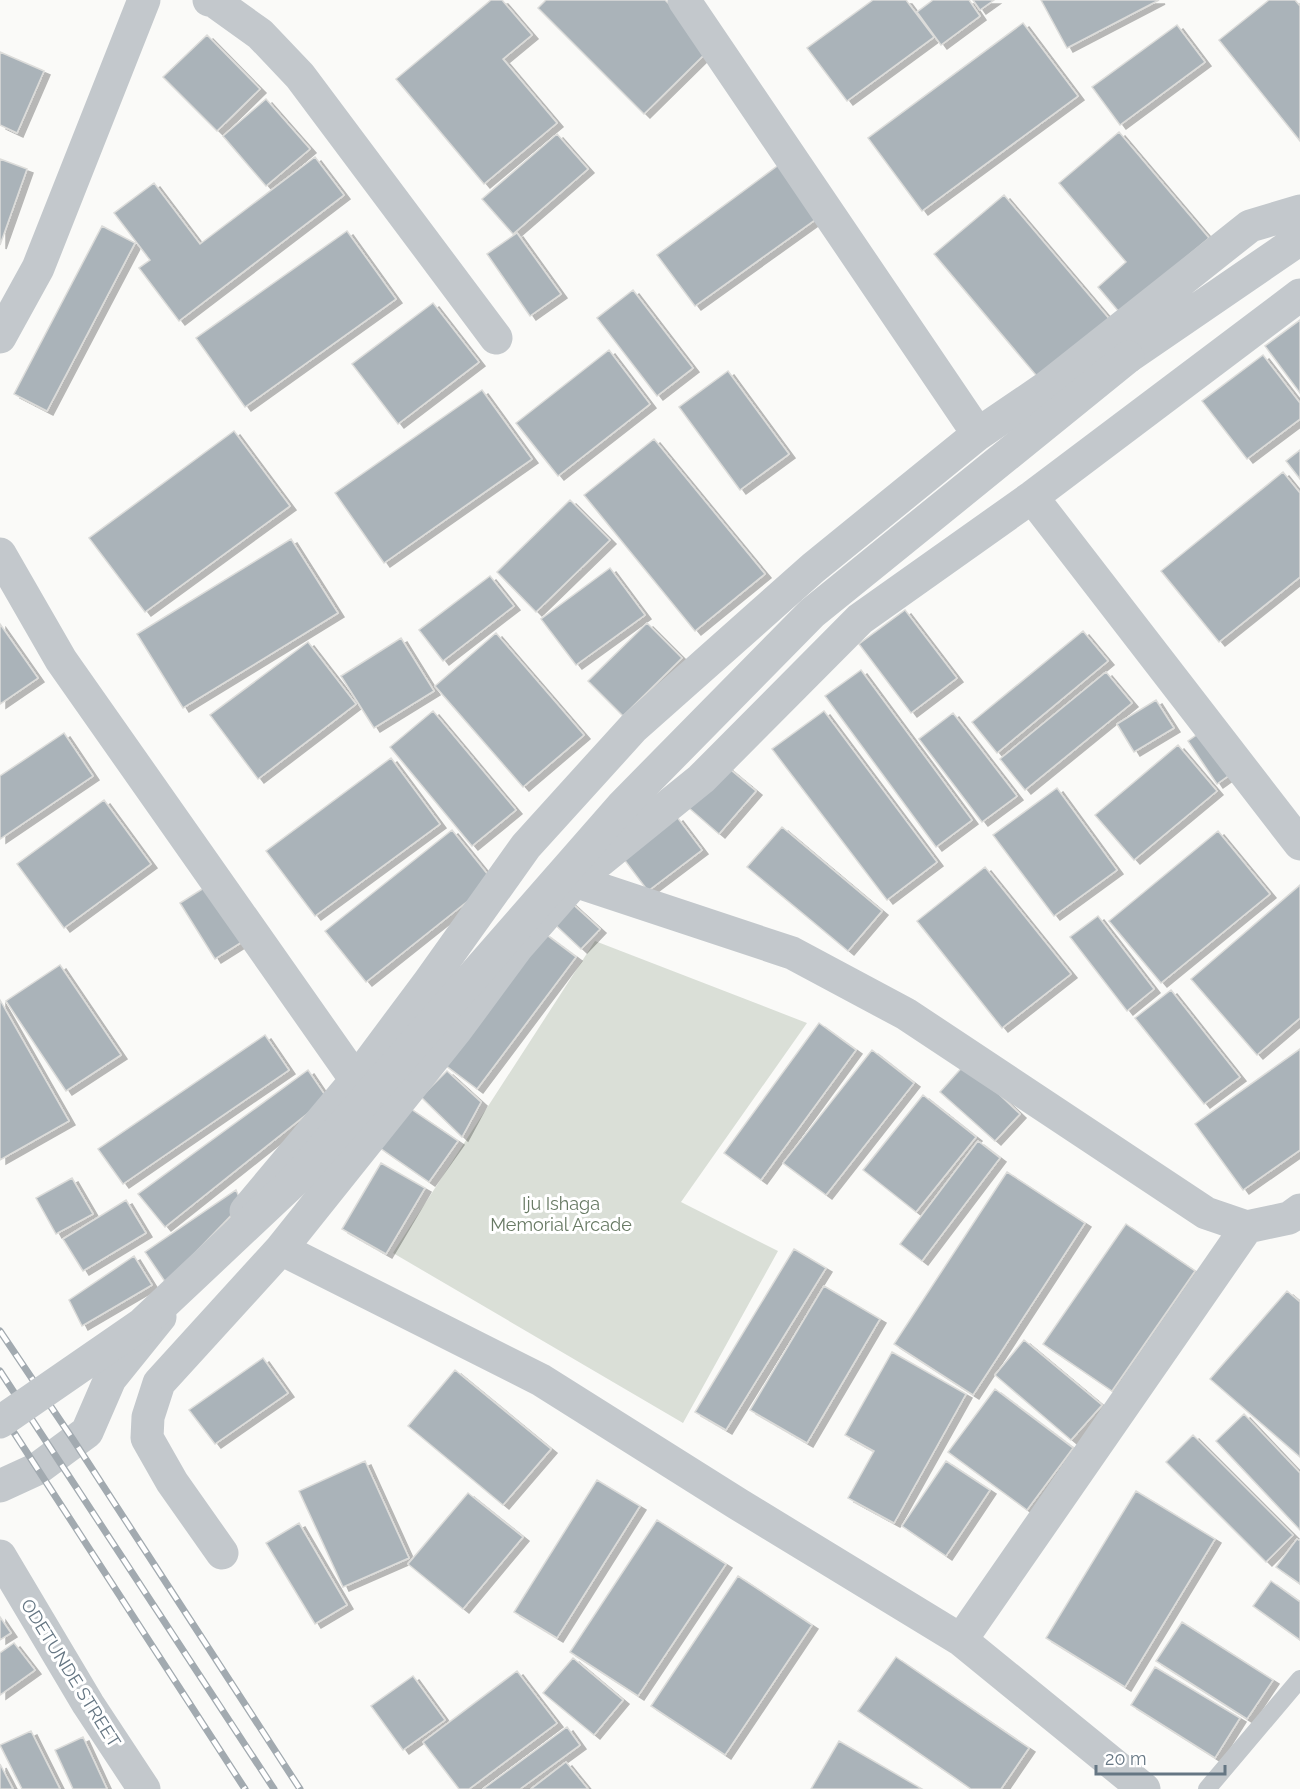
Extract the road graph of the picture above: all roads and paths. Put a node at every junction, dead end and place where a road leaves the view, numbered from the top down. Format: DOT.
graph roads {
  1 [pos="144,0"];
  2 [pos="209,0"];
  3 [pos="684,0"];
  4 [pos="1300,211"];
  5 [pos="1300,239"];
  6 [pos="1300,294"];
  7 [pos="0,337"];
  8 [pos="496,338"];
  9 [pos="978,434"];
  10 [pos="1032,497"];
  11 [pos="0,554"];
  12 [pos="1300,844"];
  13 [pos="575,882"];
  14 [pos="356,1080"];
  15 [pos="1300,1210"];
  16 [pos="1247,1227"];
  17 [pos="281,1248"];
  18 [pos="0,1422"];
  19 [pos="0,1486"];
  20 [pos="222,1553"];
  21 [pos="0,1556"];
  22 [pos="961,1640"];
  23 [pos="1300,1679"];
  24 [pos="144,1789"];
  25 [pos="1144,1789"];
  26 [pos="1207,1789"];
  1 -- 7 [label="street"];
  2 -- 8 [label="street"];
  3 -- 9 [label="street"];
  4 -- 9 [label="street"];
  5 -- 18 [label="street, bridge"];
  6 -- 10 [label="street"];
  9 -- 14 [label="street"];
  10 -- 12 [label="street"];
  10 -- 13 [label="street"];
  11 -- 14 [label="street"];
  13 -- 16 [label="street"];
  13 -- 17 [label="street"];
  14 -- 19 [label="street"];
  15 -- 16 [label="street"];
  16 -- 22 [label="street"];
  17 -- 20 [label="street"];
  17 -- 22 [label="street"];
  21 -- 24 [label="street, ODETUNDE STREET"];
  22 -- 25 [label="street"];
  23 -- 26 [label="lane"];
}
